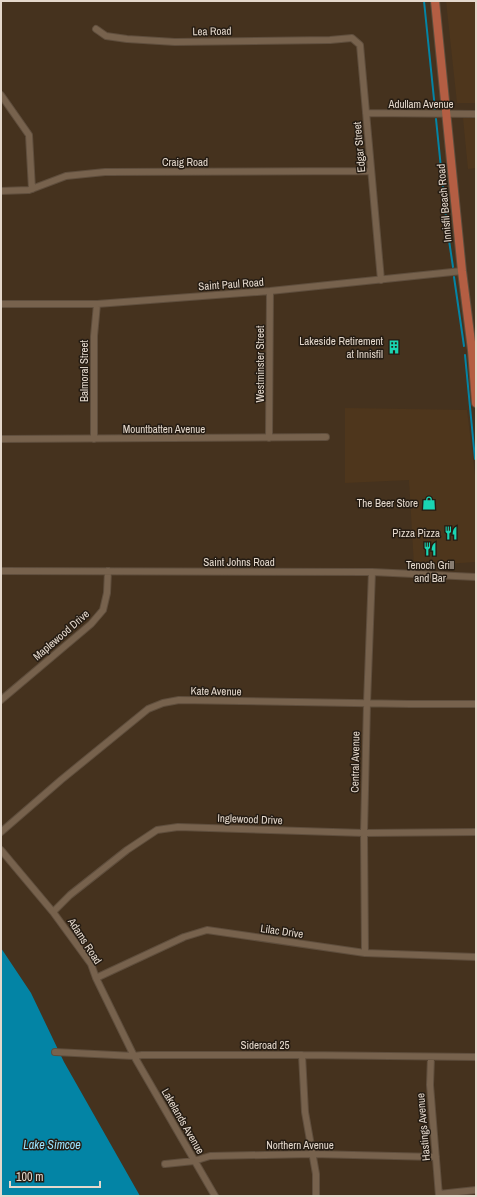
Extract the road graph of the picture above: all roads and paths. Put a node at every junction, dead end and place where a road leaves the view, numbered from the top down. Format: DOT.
graph roads {
  1 [pos="435,1"];
  2 [pos="96,29"];
  3 [pos="330,40"];
  4 [pos="1,95"];
  5 [pos="366,113"];
  6 [pos="447,114"];
  7 [pos="476,114"];
  8 [pos="371,171"];
  9 [pos="32,189"];
  10 [pos="1,191"];
  11 [pos="462,271"];
  12 [pos="381,280"];
  13 [pos="270,291"];
  14 [pos="1,304"];
  15 [pos="97,304"];
  16 [pos="476,403"];
  17 [pos="326,437"];
  18 [pos="270,438"];
  19 [pos="1,439"];
  20 [pos="94,439"];
  21 [pos="1,571"];
  22 [pos="108,571"];
  23 [pos="372,572"];
  24 [pos="476,577"];
  25 [pos="1,700"];
  26 [pos="366,703"];
  27 [pos="476,704"];
  28 [pos="1,832"];
  29 [pos="476,832"];
  30 [pos="364,834"];
  31 [pos="1,850"];
  32 [pos="53,912"];
  33 [pos="364,953"];
  34 [pos="476,957"];
  35 [pos="96,978"];
  36 [pos="55,1052"];
  37 [pos="302,1055"];
  38 [pos="134,1056"];
  39 [pos="430,1057"];
  40 [pos="476,1057"];
  41 [pos="312,1154"];
  42 [pos="436,1157"];
  43 [pos="194,1161"];
  44 [pos="165,1164"];
  45 [pos="476,1190"];
  46 [pos="439,1195"];
  47 [pos="215,1196"];
  48 [pos="316,1196"];
  1 -- 6 [label="main road, Innisfil Beach Road"];
  2 -- 3 [label="street, Lea Road"];
  3 -- 5 [label="street, Edgar Street"];
  4 -- 9 [label="street"];
  5 -- 6 [label="street, Adullam Avenue"];
  5 -- 8 [label="street, Edgar Street"];
  6 -- 7 [label="street, Adullam Avenue"];
  6 -- 11 [label="main road, Innisfil Beach Road"];
  8 -- 9 [label="street, Craig Road"];
  8 -- 12 [label="street, Edgar Street"];
  9 -- 10 [label="street, Craig Road"];
  11 -- 12 [label="street, Saint Paul Road"];
  11 -- 16 [label="main road, Innisfil Beach Road"];
  12 -- 13 [label="street, Saint Paul Road"];
  13 -- 15 [label="street, Saint Paul Road"];
  13 -- 18 [label="street, Westminster Street"];
  14 -- 15 [label="street, Saint Paul Road"];
  15 -- 20 [label="street, Balmoral Street"];
  17 -- 18 [label="street, Mountbatten Avenue"];
  18 -- 20 [label="street, Mountbatten Avenue"];
  19 -- 20 [label="street, Mountbatten Avenue"];
  21 -- 22 [label="street, Saint Johns Road"];
  22 -- 23 [label="street, Saint Johns Road"];
  22 -- 25 [label="street, Maplewood Drive"];
  23 -- 24 [label="street, Saint Johns Road"];
  23 -- 26 [label="street, Central Avenue"];
  26 -- 27 [label="street, Kate Avenue"];
  26 -- 28 [label="street, Kate Avenue"];
  26 -- 30 [label="street, Central Avenue"];
  29 -- 30 [label="street, Inglewood Drive"];
  30 -- 32 [label="street, Inglewood Drive"];
  30 -- 33 [label="street, Central Avenue"];
  31 -- 32 [label="street, Adams Road"];
  32 -- 35 [label="street, Adams Road"];
  33 -- 34 [label="street, Lilac Drive"];
  33 -- 35 [label="street, Lilac Drive"];
  35 -- 38 [label="street, Adams Road"];
  36 -- 38 [label="street, Sideroad 25"];
  37 -- 38 [label="street, Sideroad 25"];
  37 -- 39 [label="street, Sideroad 25"];
  37 -- 41 [label="street"];
  38 -- 43 [label="street, Lakelands Avenue"];
  39 -- 40 [label="street, Sideroad 25"];
  39 -- 42 [label="street, Hastings Avenue"];
  41 -- 42 [label="street, Northern Avenue"];
  41 -- 43 [label="street, Northern Avenue"];
  41 -- 48 [label="street"];
  42 -- 46 [label="street, Hastings Avenue"];
  43 -- 44 [label="street, Northern Avenue"];
  43 -- 47 [label="street, Lakelands Avenue"];
  45 -- 46 [label="street"];
}
